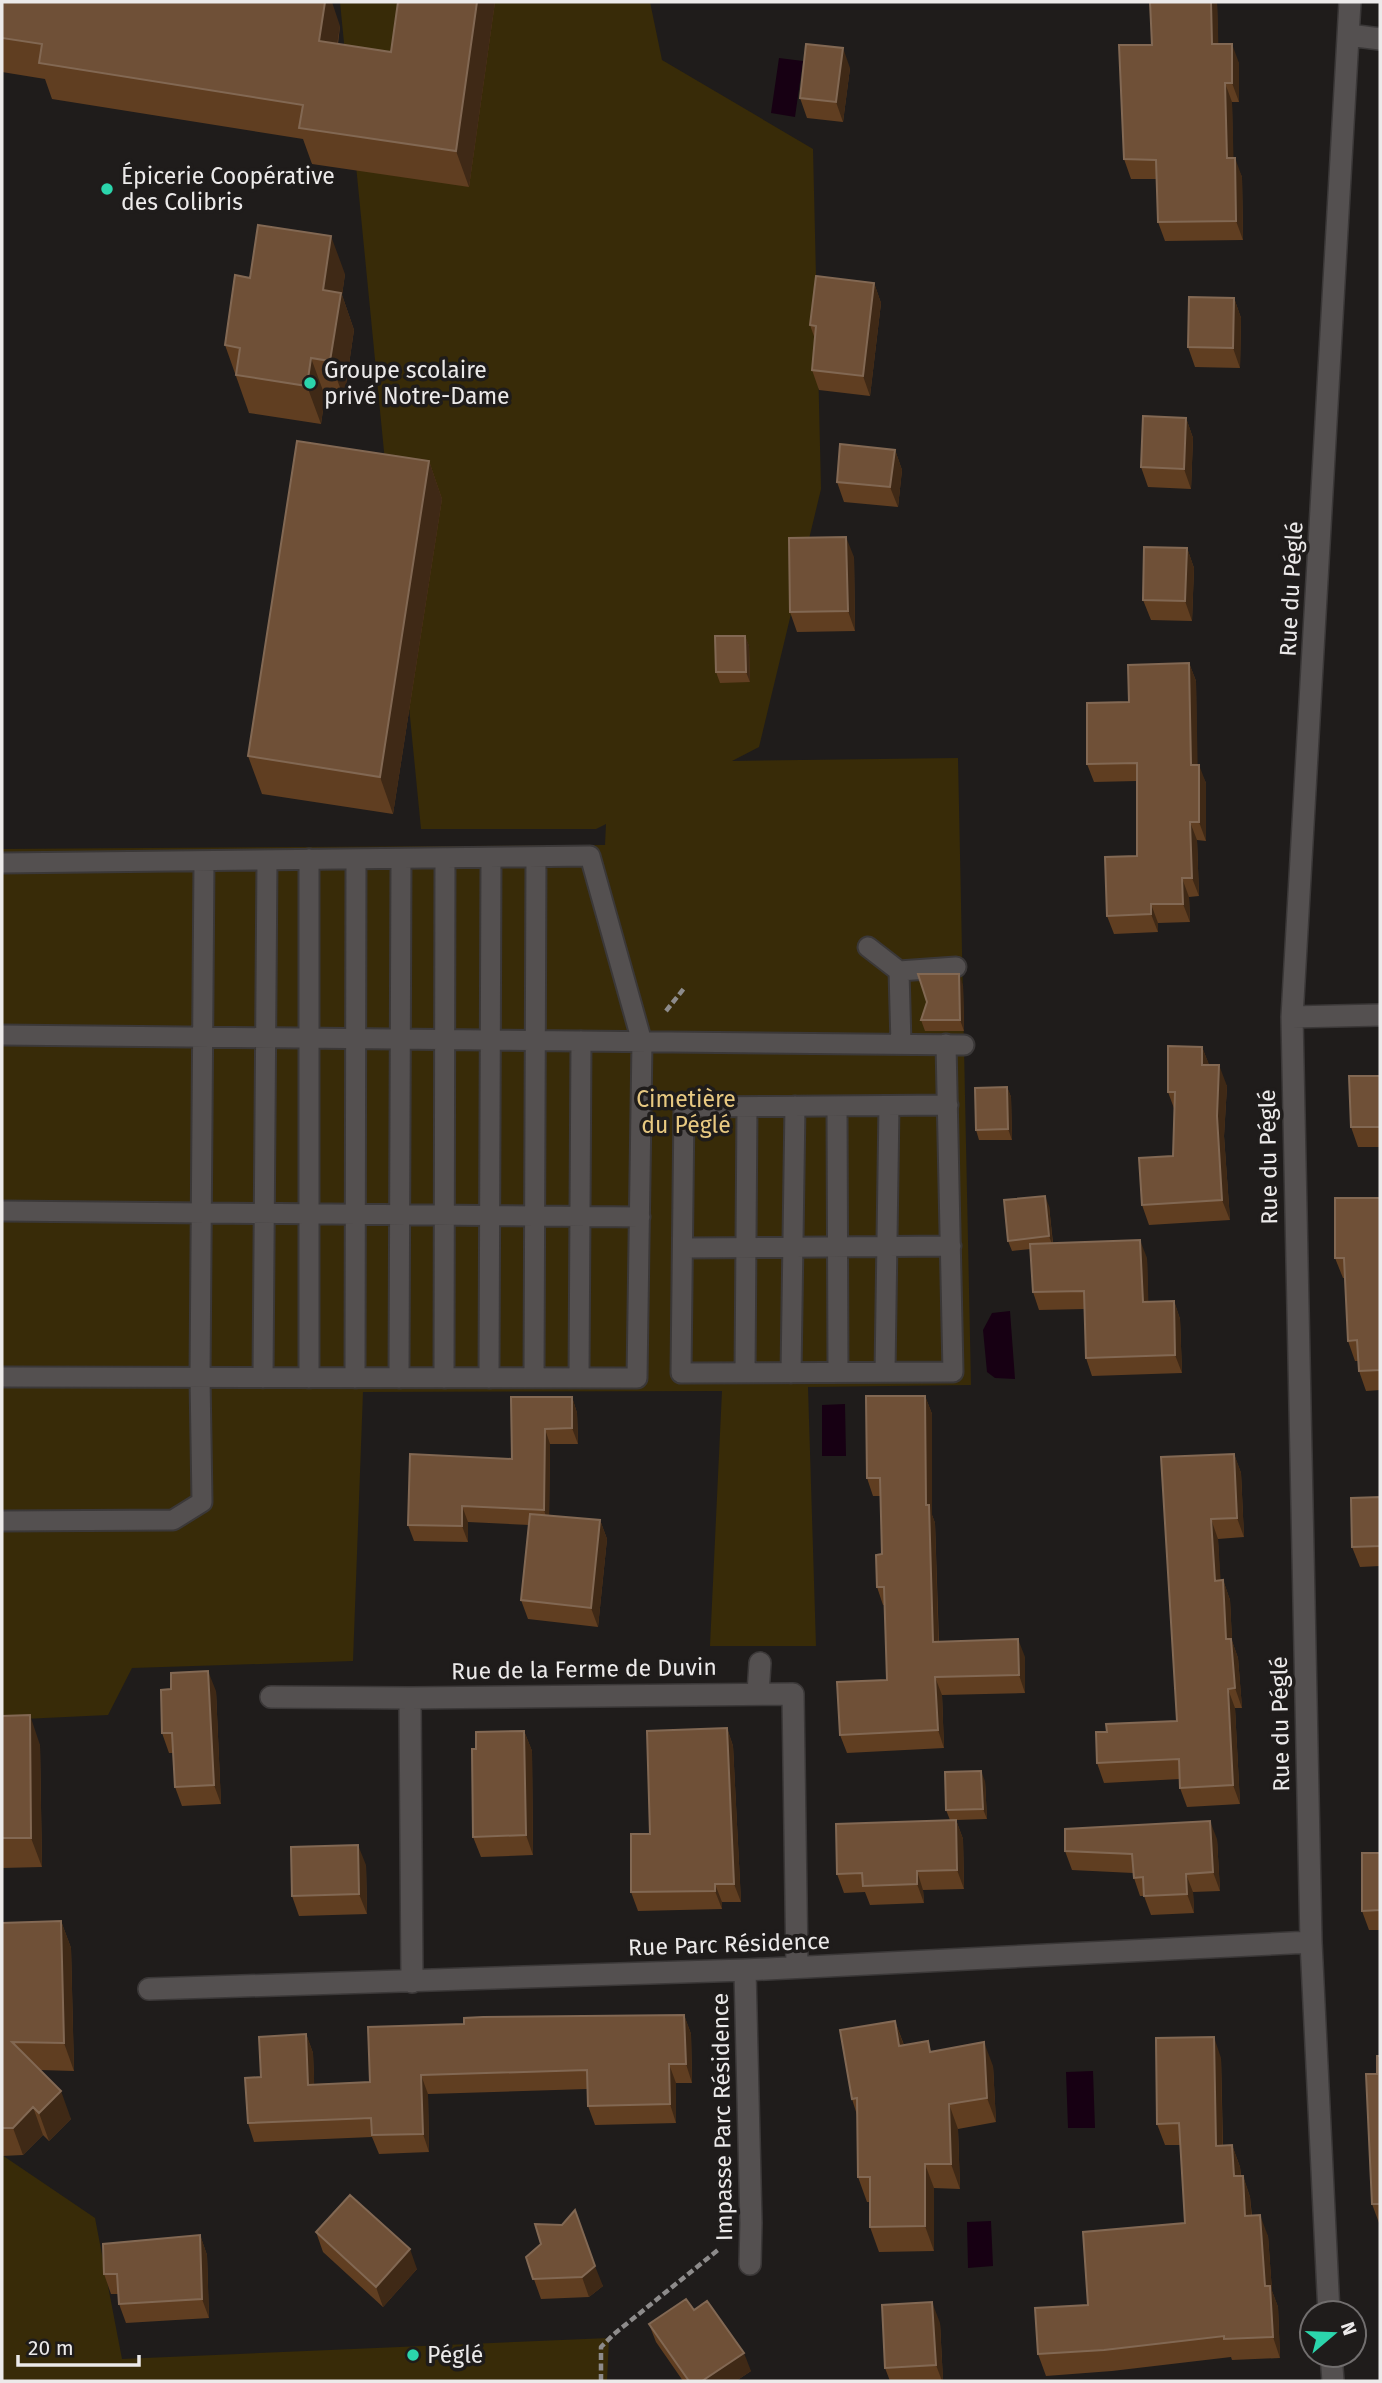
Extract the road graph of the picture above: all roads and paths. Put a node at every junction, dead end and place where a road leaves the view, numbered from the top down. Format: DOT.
graph roads {
  1 [pos="1350,2"];
  2 [pos="1349,35"];
  3 [pos="1380,39"];
  4 [pos="536,857"];
  5 [pos="445,858"];
  6 [pos="491,858"];
  7 [pos="309,859"];
  8 [pos="356,859"];
  9 [pos="401,859"];
  10 [pos="267,860"];
  11 [pos="204,861"];
  12 [pos="2,863"];
  13 [pos="868,947"];
  14 [pos="956,967"];
  15 [pos="899,971"];
  16 [pos="1380,1015"];
  17 [pos="1292,1017"];
  18 [pos="2,1035"];
  19 [pos="202,1037"];
  20 [pos="265,1038"];
  21 [pos="309,1038"];
  22 [pos="356,1039"];
  23 [pos="400,1040"];
  24 [pos="445,1040"];
  25 [pos="490,1040"];
  26 [pos="535,1041"];
  27 [pos="581,1041"];
  28 [pos="642,1042"];
  29 [pos="901,1044"];
  30 [pos="948,1105"];
  31 [pos="795,1106"];
  32 [pos="837,1106"];
  33 [pos="889,1106"];
  34 [pos="747,1107"];
  35 [pos="2,1211"];
  36 [pos="201,1213"];
  37 [pos="264,1213"];
  38 [pos="308,1214"];
  39 [pos="355,1214"];
  40 [pos="399,1215"];
  41 [pos="445,1215"];
  42 [pos="490,1215"];
  43 [pos="535,1216"];
  44 [pos="580,1216"];
  45 [pos="640,1217"];
  46 [pos="951,1246"];
  47 [pos="793,1247"];
  48 [pos="838,1247"];
  49 [pos="887,1247"];
  50 [pos="682,1248"];
  51 [pos="746,1248"];
  52 [pos="838,1372"];
  53 [pos="886,1372"];
  54 [pos="745,1373"];
  55 [pos="791,1373"];
  56 [pos="2,1377"];
  57 [pos="200,1378"];
  58 [pos="263,1378"];
  59 [pos="309,1378"];
  60 [pos="355,1378"];
  61 [pos="399,1378"];
  62 [pos="444,1378"];
  63 [pos="489,1378"];
  64 [pos="534,1378"];
  65 [pos="579,1378"];
  66 [pos="2,1521"];
  67 [pos="760,1663"];
  68 [pos="758,1693"];
  69 [pos="271,1696"];
  70 [pos="410,1698"];
  71 [pos="1311,1942"];
  72 [pos="797,1967"];
  73 [pos="745,1970"];
  74 [pos="412,1982"];
  75 [pos="149,1989"];
  76 [pos="751,2223"];
  77 [pos="750,2264"];
  78 [pos="1328,2299"];
  79 [pos="601,2381"];
  1 -- 2 [label="street, Rue du Péglé"];
  2 -- 3 [label="street"];
  2 -- 17 [label="street, Rue du Péglé"];
  4 -- 6 [label="lane"];
  4 -- 26 [label="lane"];
  4 -- 28 [label="lane"];
  5 -- 6 [label="lane"];
  5 -- 9 [label="lane"];
  5 -- 24 [label="lane"];
  6 -- 25 [label="lane"];
  7 -- 8 [label="lane"];
  7 -- 10 [label="lane"];
  7 -- 21 [label="lane"];
  8 -- 9 [label="lane"];
  8 -- 22 [label="lane"];
  9 -- 23 [label="lane"];
  10 -- 11 [label="lane"];
  10 -- 20 [label="lane"];
  11 -- 12 [label="lane"];
  11 -- 19 [label="lane"];
  13 -- 15 [label="lane"];
  14 -- 15 [label="lane"];
  15 -- 29 [label="lane"];
  16 -- 17 [label="street"];
  17 -- 71 [label="street, Rue du Péglé"];
  18 -- 19 [label="lane"];
  19 -- 20 [label="lane"];
  19 -- 36 [label="lane"];
  20 -- 21 [label="lane"];
  20 -- 37 [label="lane"];
  21 -- 22 [label="lane"];
  21 -- 38 [label="lane"];
  22 -- 23 [label="lane"];
  22 -- 39 [label="lane"];
  23 -- 24 [label="lane"];
  23 -- 40 [label="lane"];
  24 -- 25 [label="lane"];
  24 -- 41 [label="lane"];
  25 -- 26 [label="lane"];
  25 -- 42 [label="lane"];
  26 -- 27 [label="lane"];
  26 -- 43 [label="lane"];
  27 -- 28 [label="lane"];
  27 -- 44 [label="lane"];
  28 -- 29 [label="lane"];
  28 -- 45 [label="lane"];
  29 -- 30 [label="lane"];
  30 -- 33 [label="lane"];
  30 -- 46 [label="lane"];
  31 -- 32 [label="lane"];
  31 -- 34 [label="lane"];
  31 -- 47 [label="lane"];
  32 -- 33 [label="lane"];
  32 -- 48 [label="lane"];
  33 -- 49 [label="lane"];
  34 -- 50 [label="lane"];
  34 -- 51 [label="lane"];
  35 -- 36 [label="lane"];
  36 -- 37 [label="lane"];
  36 -- 57 [label="lane"];
  37 -- 38 [label="lane"];
  37 -- 58 [label="lane"];
  38 -- 39 [label="lane"];
  38 -- 59 [label="lane"];
  39 -- 40 [label="lane"];
  39 -- 60 [label="lane"];
  40 -- 41 [label="lane"];
  40 -- 61 [label="lane"];
  41 -- 42 [label="lane"];
  41 -- 62 [label="lane"];
  42 -- 43 [label="lane"];
  42 -- 63 [label="lane"];
  43 -- 44 [label="lane"];
  43 -- 64 [label="lane"];
  44 -- 45 [label="lane"];
  44 -- 65 [label="lane"];
  45 -- 65 [label="lane"];
  46 -- 49 [label="lane"];
  46 -- 53 [label="lane"];
  47 -- 48 [label="lane"];
  47 -- 51 [label="lane"];
  47 -- 55 [label="lane"];
  48 -- 49 [label="lane"];
  48 -- 52 [label="lane"];
  49 -- 53 [label="lane"];
  50 -- 51 [label="lane"];
  50 -- 54 [label="lane"];
  51 -- 54 [label="lane"];
  52 -- 53 [label="lane"];
  52 -- 55 [label="lane"];
  54 -- 55 [label="lane"];
  56 -- 57 [label="lane"];
  57 -- 58 [label="lane"];
  57 -- 66 [label="lane"];
  58 -- 59 [label="lane"];
  59 -- 60 [label="lane"];
  60 -- 61 [label="lane"];
  61 -- 62 [label="lane"];
  62 -- 63 [label="lane"];
  63 -- 64 [label="lane"];
  64 -- 65 [label="lane"];
  67 -- 68 [label="street"];
  68 -- 70 [label="street, Rue de la Ferme de Duvin"];
  68 -- 72 [label="street, Rue de la Ferme de Duvin"];
  69 -- 70 [label="street, Rue de la Ferme de Duvin"];
  70 -- 74 [label="street"];
  71 -- 72 [label="street, Rue Parc Résidence"];
  71 -- 78 [label="street, Rue du Péglé"];
  72 -- 73 [label="street, Rue Parc Résidence"];
  73 -- 74 [label="street, Rue Parc Résidence"];
  73 -- 76 [label="street, Impasse Parc Résidence"];
  74 -- 75 [label="street, Rue Parc Résidence"];
  76 -- 77 [label="street, Impasse Parc Résidence"];
  76 -- 79 [label="path"];
}
